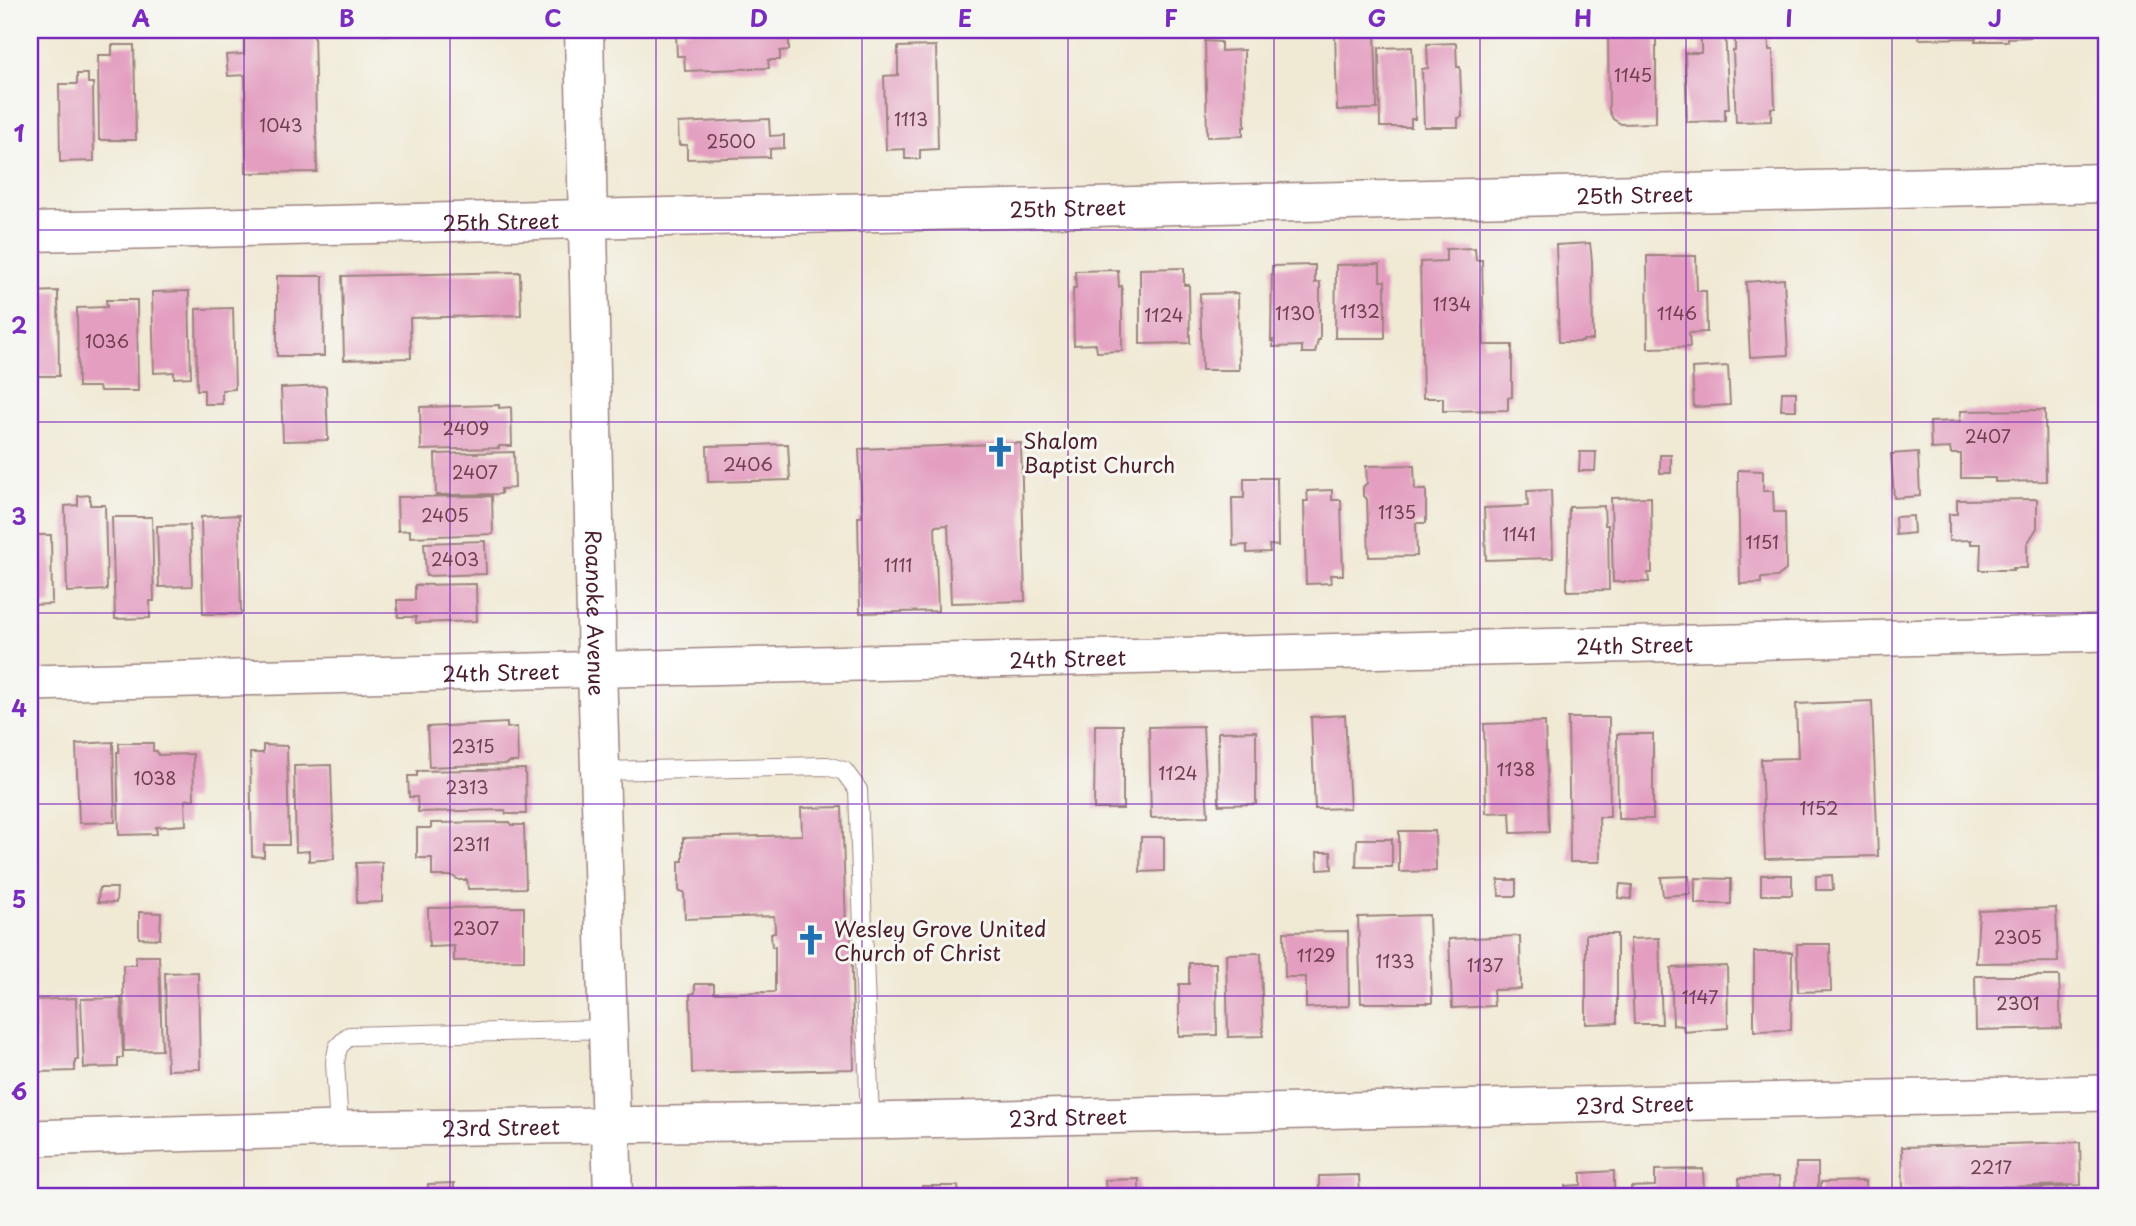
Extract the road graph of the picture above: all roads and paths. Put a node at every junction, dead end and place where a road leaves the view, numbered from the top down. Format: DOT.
graph roads {
  1 [pos="584,30"];
  2 [pos="2106,183"];
  3 [pos="589,219"];
  4 [pos="30,232"];
  5 [pos="2106,633"];
  6 [pos="597,669"];
  7 [pos="30,683"];
  8 [pos="601,771"];
  9 [pos="607,1029"];
  10 [pos="2106,1093"];
  11 [pos="870,1121"];
  12 [pos="612,1124"];
  13 [pos="339,1129"];
  14 [pos="30,1138"];
  15 [pos="613,1196"];
  1 -- 3 [label="main road, Roanoke Avenue"];
  2 -- 3 [label="main road, 25th Street"];
  3 -- 4 [label="main road, 25th Street"];
  3 -- 6 [label="main road, Roanoke Avenue"];
  5 -- 6 [label="street, 24th Street"];
  6 -- 7 [label="street, 24th Street"];
  6 -- 8 [label="main road, Roanoke Avenue"];
  8 -- 9 [label="main road, Roanoke Avenue"];
  8 -- 11 [label="lane"];
  9 -- 12 [label="main road, Roanoke Avenue"];
  9 -- 13 [label="lane"];
  10 -- 11 [label="street, 23rd Street"];
  11 -- 12 [label="street, 23rd Street"];
  12 -- 13 [label="street, 23rd Street"];
  12 -- 15 [label="main road, Roanoke Avenue"];
  13 -- 14 [label="street, 23rd Street"];
}
